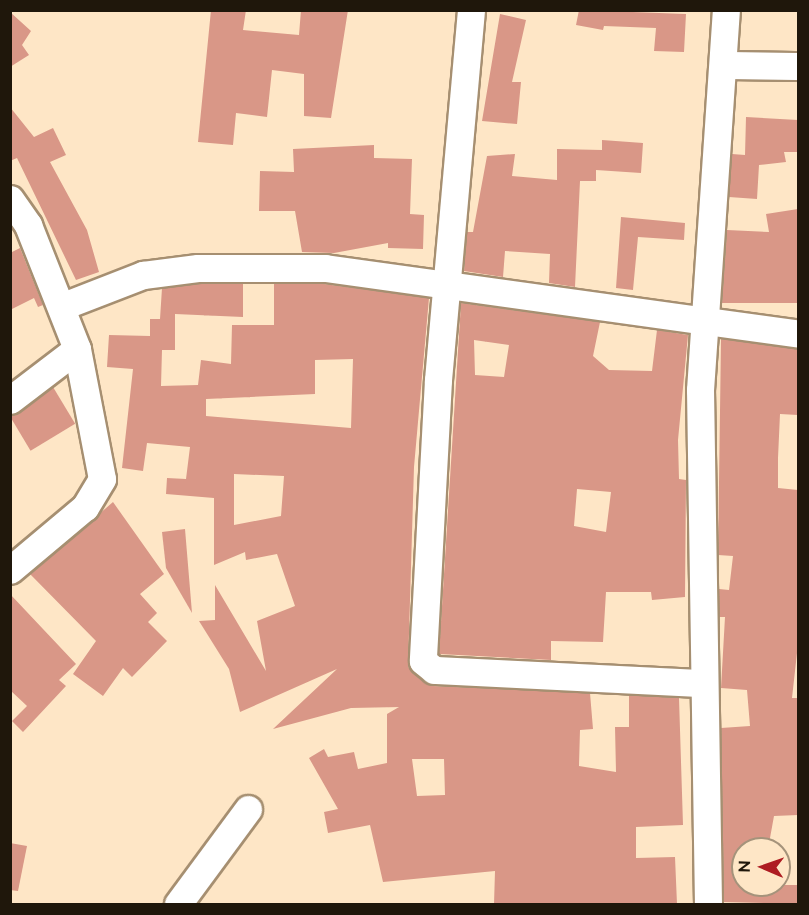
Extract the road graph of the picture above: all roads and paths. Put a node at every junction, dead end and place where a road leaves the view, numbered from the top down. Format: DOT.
graph roads {
  1 [pos="471,10"];
  2 [pos="726,10"];
  3 [pos="725,65"];
  4 [pos="798,66"];
  5 [pos="10,199"];
  6 [pos="447,280"];
  7 [pos="63,306"];
  8 [pos="702,322"];
  9 [pos="798,334"];
  10 [pos="77,349"];
  11 [pos="10,400"];
  12 [pos="10,570"];
  13 [pos="701,683"];
  14 [pos="248,809"];
  15 [pos="178,904"];
  16 [pos="708,904"];
  1 -- 6 [label="street"];
  2 -- 3 [label="street"];
  3 -- 4 [label="street"];
  3 -- 8 [label="street"];
  5 -- 7 [label="street"];
  6 -- 7 [label="street"];
  6 -- 8 [label="street"];
  6 -- 13 [label="street"];
  7 -- 10 [label="street"];
  8 -- 9 [label="street"];
  8 -- 13 [label="street"];
  10 -- 11 [label="street"];
  10 -- 12 [label="street"];
  13 -- 16 [label="street"];
  14 -- 15 [label="street"];
}
